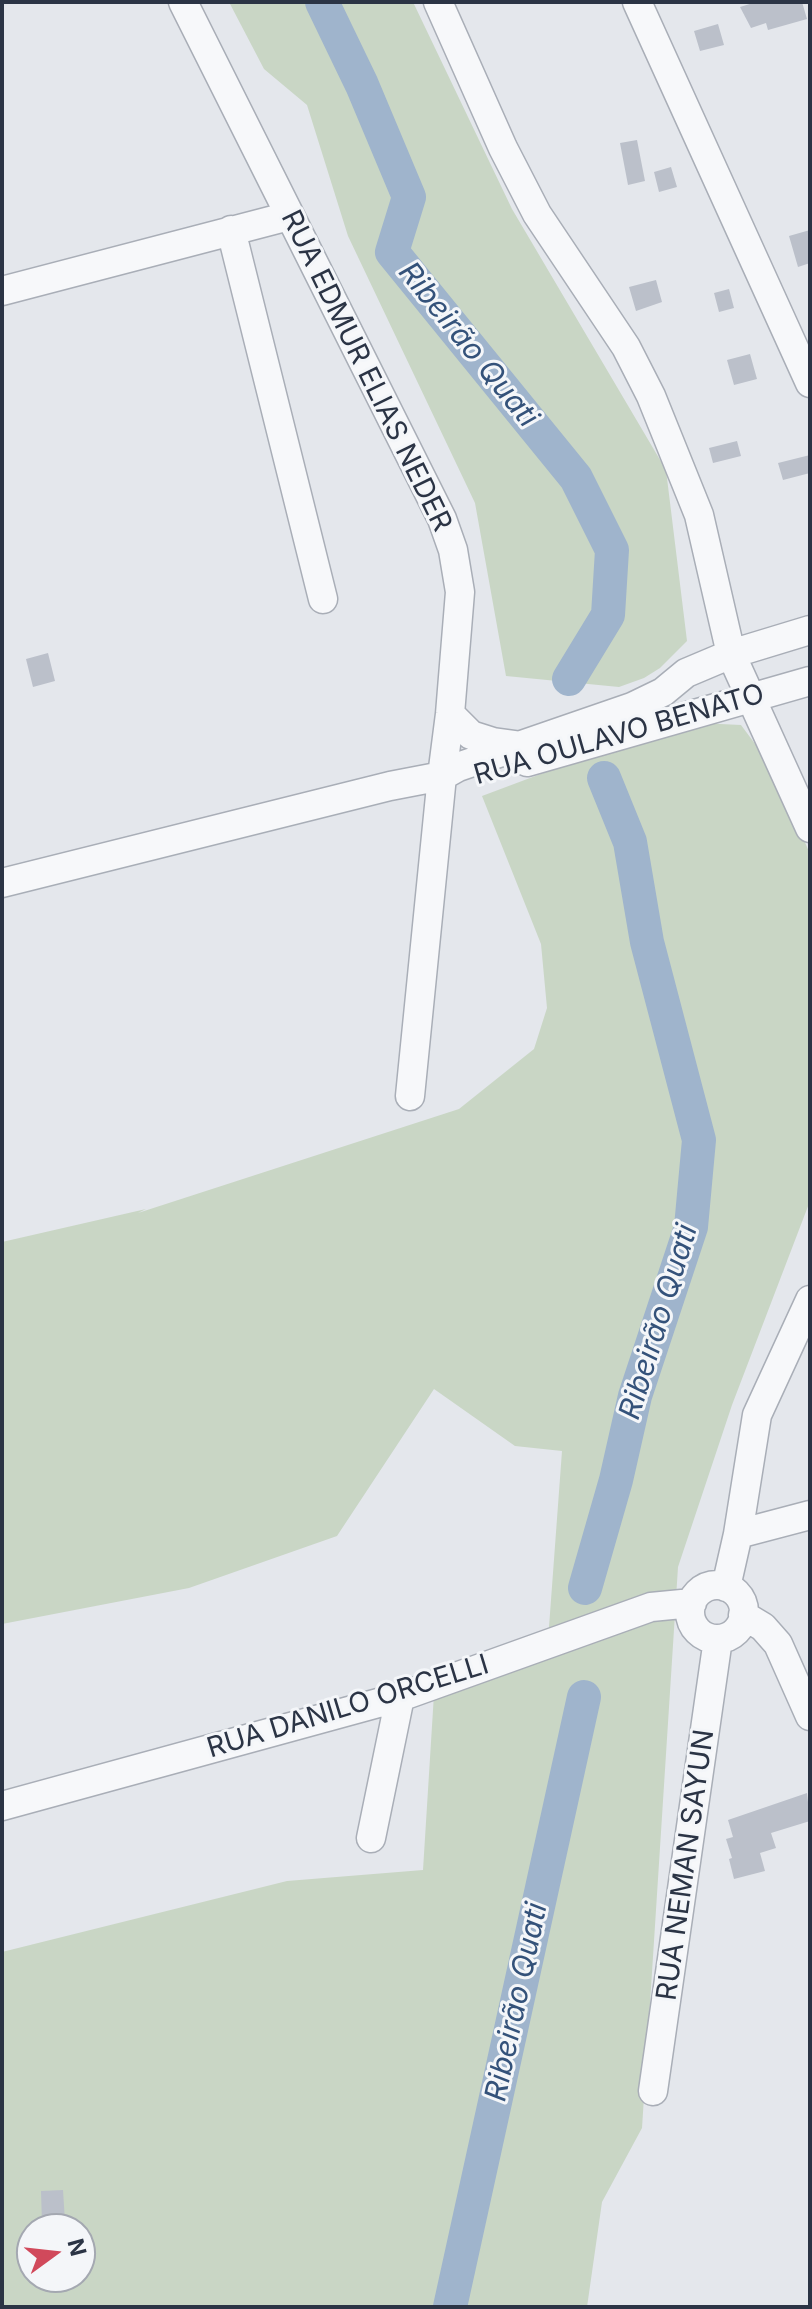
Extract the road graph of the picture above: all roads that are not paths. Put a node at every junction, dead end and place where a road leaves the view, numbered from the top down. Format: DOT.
graph roads {
  1 [pos="183,2"];
  2 [pos="438,2"];
  3 [pos="637,2"];
  4 [pos="289,216"];
  5 [pos="231,230"];
  6 [pos="2,291"];
  7 [pos="810,383"];
  8 [pos="323,599"];
  9 [pos="810,630"];
  10 [pos="731,654"];
  11 [pos="810,681"];
  12 [pos="751,698"];
  13 [pos="450,714"];
  14 [pos="520,745"];
  15 [pos="442,776"];
  16 [pos="810,828"];
  17 [pos="2,883"];
  18 [pos="410,1096"];
  19 [pos="810,1300"];
  20 [pos="810,1515"];
  21 [pos="738,1534"];
  22 [pos="726,1587"];
  23 [pos="692,1603"];
  24 [pos="743,1615"];
  25 [pos="718,1639"];
  26 [pos="400,1697"];
  27 [pos="810,1716"];
  28 [pos="2,1806"];
  29 [pos="371,1838"];
  30 [pos="653,2091"];
  1 -- 4 [label="street, RUA EDMUR ELIAS NEDER"];
  2 -- 10 [label="street"];
  3 -- 7 [label="street"];
  4 -- 5 [label="street"];
  4 -- 13 [label="street, RUA EDMUR ELIAS NEDER"];
  5 -- 6 [label="street"];
  5 -- 8 [label="street"];
  9 -- 10 [label="street, RUA OULAVO BENATO"];
  10 -- 12 [label="street"];
  10 -- 14 [label="street, RUA OULAVO BENATO"];
  11 -- 12 [label="street, RUA OULAVO BENATO"];
  12 -- 15 [label="street, RUA OULAVO BENATO"];
  12 -- 16 [label="street"];
  13 -- 14 [label="street"];
  13 -- 15 [label="street, RUA EDMUR ELIAS NEDER"];
  14 -- 15 [label="street, RUA OULAVO BENATO"];
  15 -- 17 [label="street"];
  15 -- 18 [label="street, RUA EDMUR ELIAS NEDER"];
  19 -- 21 [label="street"];
  20 -- 21 [label="street"];
  21 -- 22 [label="street"];
  22 -- 23 [label="street"];
  22 -- 24 [label="street"];
  23 -- 25 [label="street"];
  23 -- 26 [label="street, RUA DANILO ORCELLI"];
  24 -- 25 [label="street"];
  24 -- 27 [label="street"];
  25 -- 30 [label="street, RUA NEMAN SAYUN"];
  26 -- 28 [label="street, RUA DANILO ORCELLI"];
  26 -- 29 [label="street"];
}
